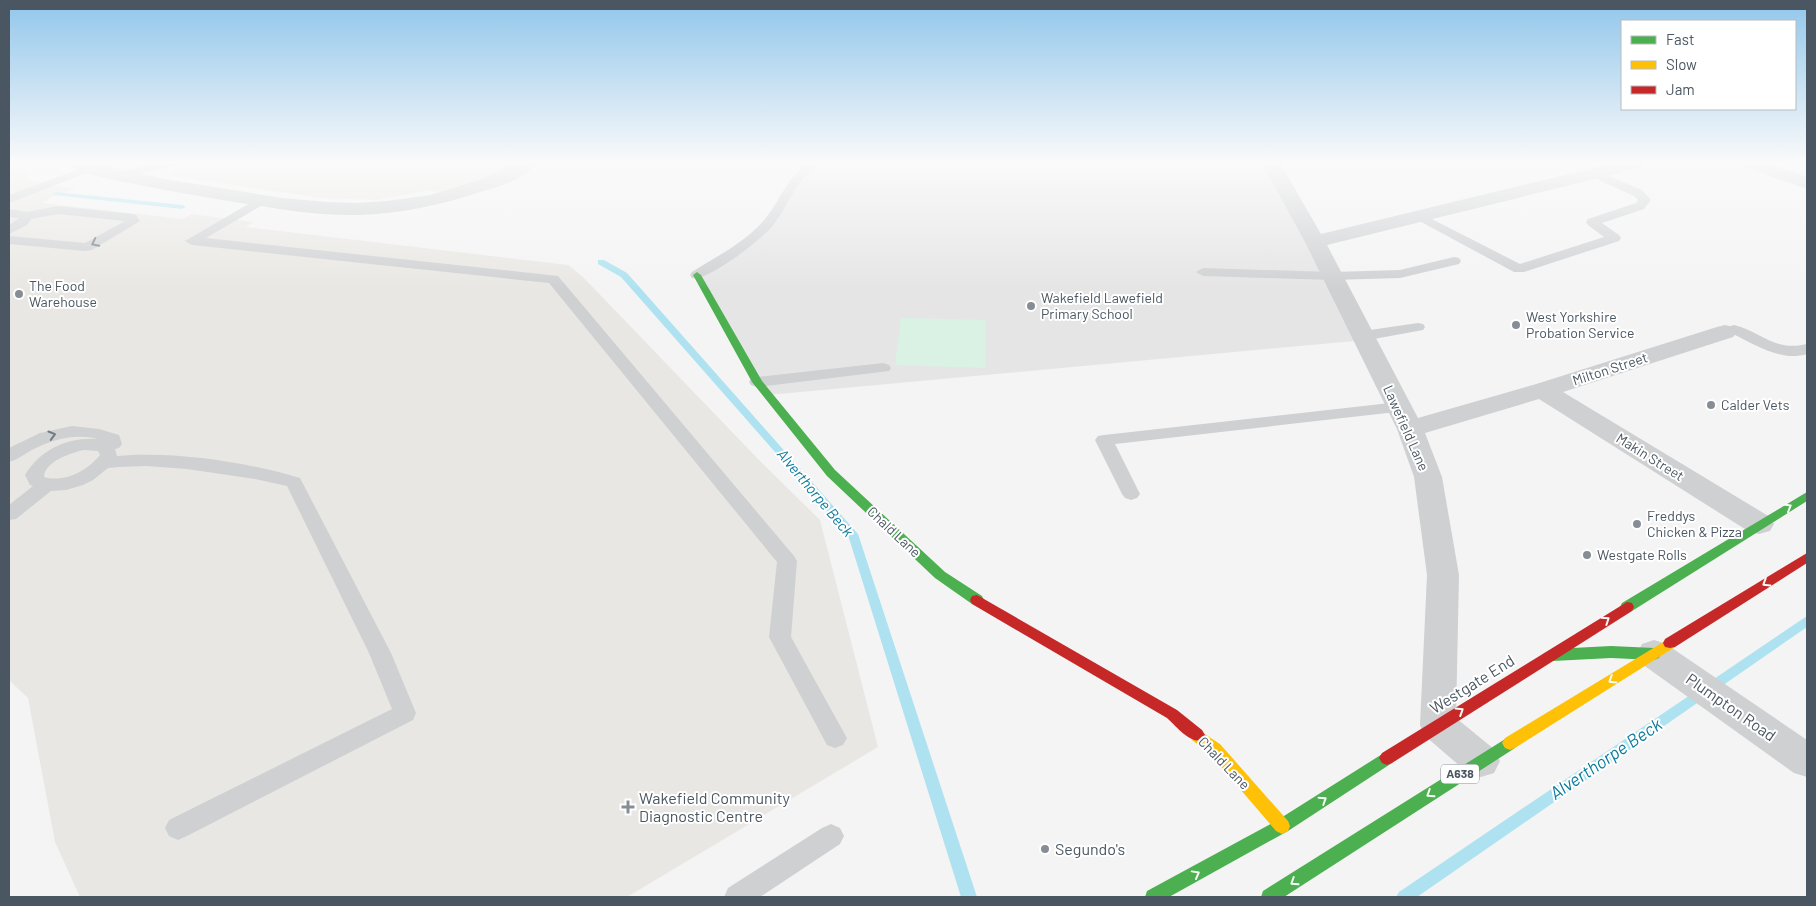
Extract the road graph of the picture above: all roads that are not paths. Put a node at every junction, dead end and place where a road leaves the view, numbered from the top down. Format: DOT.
graph roads {
  1 [pos="253,205"];
  2 [pos="308,205"];
  3 [pos="397,205"];
  4 [pos="781,205"];
  5 [pos="1297,205"];
  6 [pos="1462,205"];
  7 [pos="1641,205"];
  8 [pos="9,213"];
  9 [pos="28,216"];
  10 [pos="1418,217"];
  11 [pos="9,230"];
  12 [pos="9,240"];
  13 [pos="1315,242"];
  14 [pos="1454,261"];
  15 [pos="1203,272"];
  16 [pos="697,275"];
  17 [pos="1332,276"];
  18 [pos="1418,327"];
  19 [pos="1725,332"];
  20 [pos="1363,336"];
  21 [pos="1807,349"];
  22 [pos="883,368"];
  23 [pos="757,382"];
  24 [pos="1542,390"];
  25 [pos="1404,418"];
  26 [pos="9,457"];
  27 [pos="106,459"];
  28 [pos="41,462"];
  29 [pos="45,486"];
  30 [pos="1131,494"];
  31 [pos="1807,496"];
  32 [pos="9,514"];
  33 [pos="1759,524"];
  34 [pos="1807,557"];
  35 [pos="1550,656"];
  36 [pos="1660,659"];
  37 [pos="1438,725"];
  38 [pos="835,738"];
  39 [pos="1481,761"];
  40 [pos="1807,761"];
  41 [pos="1282,826"];
  42 [pos="178,828"];
  43 [pos="831,836"];
  44 [pos="737,897"];
  45 [pos="1153,897"];
  46 [pos="1269,897"];
  1 -- 38 [label="lane"];
  2 -- 3 [label="street"];
  4 -- 16 [label="lane, Chald Lane"];
  5 -- 13 [label="street, Lawefield Lane"];
  6 -- 10 [label="street"];
  7 -- 10 [label="lane"];
  8 -- 9 [label="lane"];
  9 -- 11 [label="lane"];
  9 -- 12 [label="lane, one-way"];
  10 -- 13 [label="street"];
  13 -- 17 [label="street, Lawefield Lane"];
  14 -- 17 [label="lane"];
  15 -- 17 [label="lane"];
  16 -- 23 [label="main road, Chald Lane"];
  17 -- 20 [label="street, Lawefield Lane"];
  18 -- 20 [label="lane"];
  19 -- 21 [label="lane, Milton Street"];
  19 -- 24 [label="street, Milton Street"];
  20 -- 25 [label="street, Lawefield Lane"];
  22 -- 23 [label="lane"];
  23 -- 41 [label="main road, Chald Lane"];
  24 -- 25 [label="street, Milton Street"];
  24 -- 33 [label="street, Makin Street"];
  25 -- 30 [label="lane"];
  25 -- 37 [label="street, Lawefield Lane"];
  26 -- 27 [label="lane, one-way"];
  26 -- 28 [label="lane"];
  27 -- 28 [label="lane"];
  27 -- 29 [label="lane"];
  27 -- 42 [label="lane"];
  28 -- 29 [label="lane"];
  29 -- 32 [label="lane"];
  33 -- 31 [label="main road, Westgate End, one-way"];
  35 -- 33 [label="main road, Westgate End, one-way"];
  34 -- 36 [label="main road, A638, one-way"];
  35 -- 36 [label="main road"];
  37 -- 35 [label="main road, Westgate End, one-way"];
  36 -- 39 [label="main road, A638, one-way"];
  36 -- 40 [label="street, Plumpton Road"];
  37 -- 39 [label="street"];
  41 -- 37 [label="main road, Westgate End, one-way"];
  39 -- 46 [label="main road, A638, one-way"];
  45 -- 41 [label="main road, Westgate End, one-way"];
  43 -- 44 [label="lane"];
}
